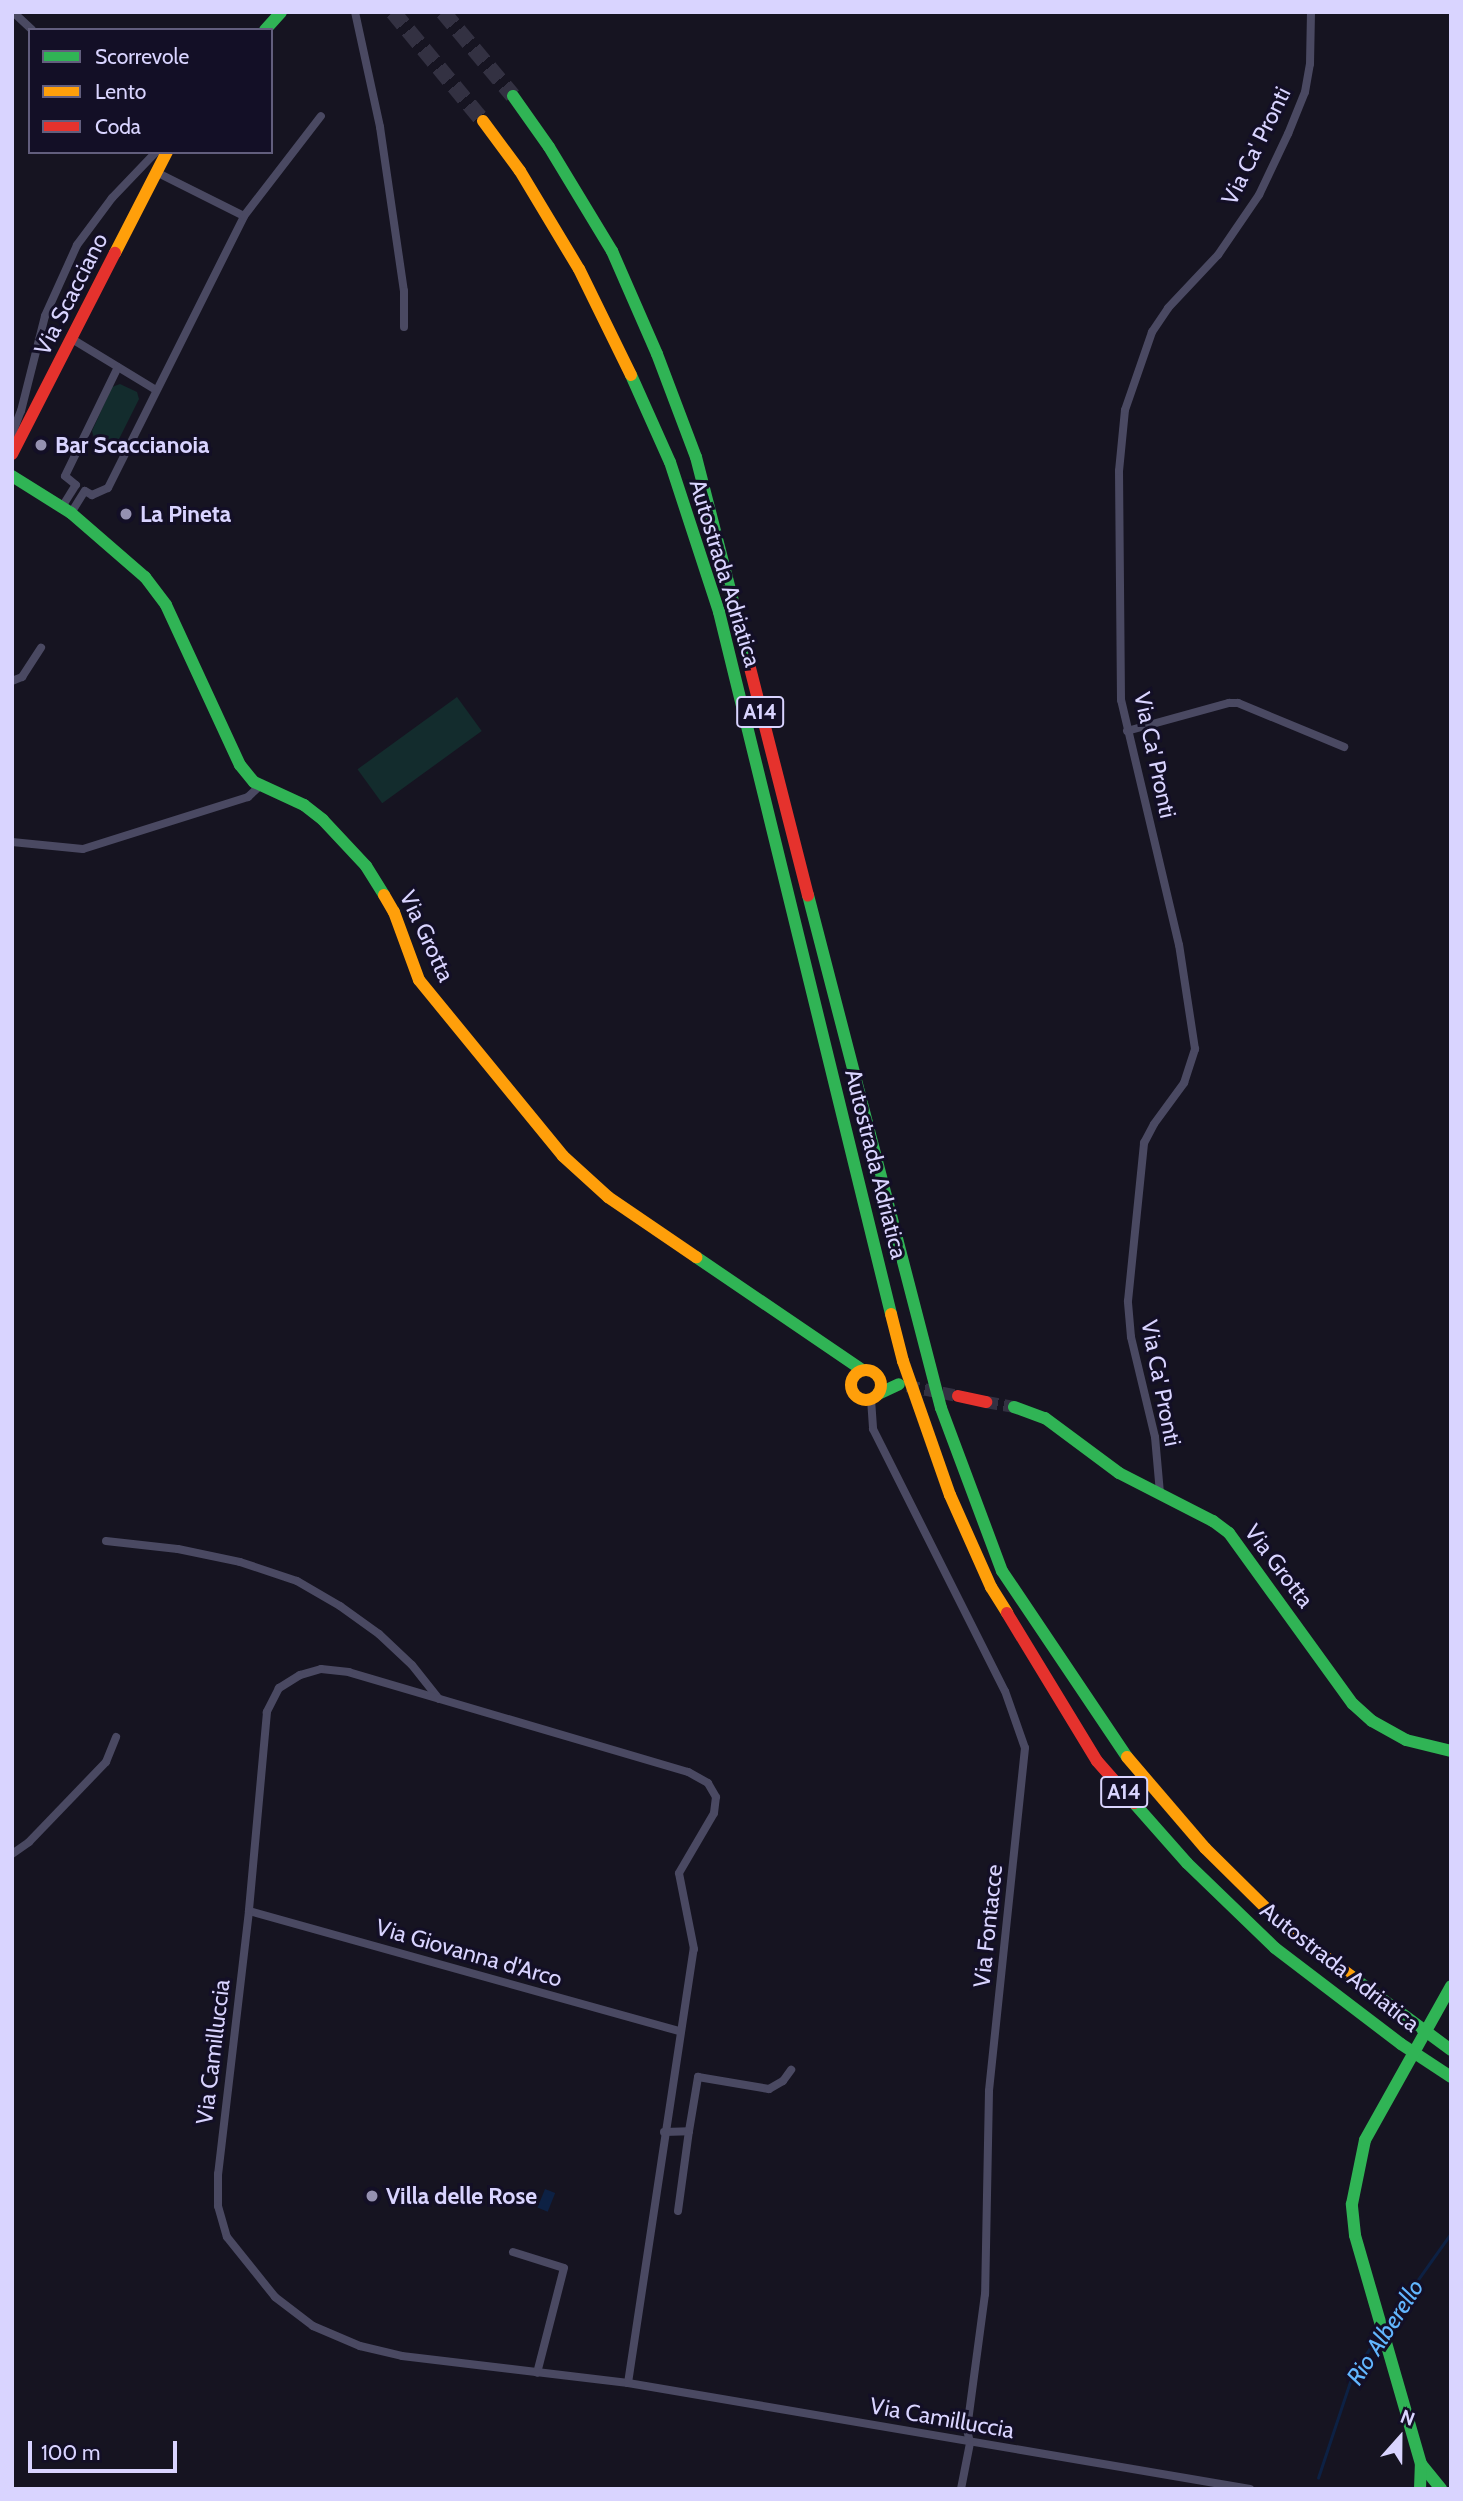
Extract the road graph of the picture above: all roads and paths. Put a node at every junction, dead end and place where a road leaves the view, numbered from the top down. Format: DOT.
graph roads {
  1 [pos="13,12"];
  2 [pos="281,12"];
  3 [pos="355,12"];
  4 [pos="1311,12"];
  5 [pos="30,28"];
  6 [pos="267,28"];
  7 [pos="513,96"];
  8 [pos="320,116"];
  9 [pos="483,121"];
  10 [pos="154,154"];
  11 [pos="166,154"];
  12 [pos="156,172"];
  13 [pos="244,216"];
  14 [pos="404,327"];
  15 [pos="72,340"];
  16 [pos="118,367"];
  17 [pos="156,390"];
  18 [pos="12,434"];
  19 [pos="12,454"];
  20 [pos="12,477"];
  21 [pos="66,510"];
  22 [pos="41,648"];
  23 [pos="12,681"];
  24 [pos="1127,731"];
  25 [pos="1344,747"];
  26 [pos="261,785"];
  27 [pos="12,842"];
  28 [pos="862,1370"];
  29 [pos="958,1396"];
  30 [pos="874,1397"];
  31 [pos="986,1402"];
  32 [pos="1013,1407"];
  33 [pos="1160,1493"];
  34 [pos="106,1541"];
  35 [pos="439,1699"];
  36 [pos="116,1737"];
  37 [pos="1451,1751"];
  38 [pos="12,1854"];
  39 [pos="249,1911"];
  40 [pos="1451,1986"];
  41 [pos="679,2031"];
  42 [pos="1451,2050"];
  43 [pos="791,2070"];
  44 [pos="1451,2077"];
  45 [pos="689,2131"];
  46 [pos="664,2132"];
  47 [pos="678,2211"];
  48 [pos="513,2252"];
  49 [pos="537,2373"];
  50 [pos="628,2383"];
  51 [pos="970,2443"];
  52 [pos="1420,2464"];
  53 [pos="961,2489"];
  54 [pos="1250,2489"];
  55 [pos="1420,2489"];
  56 [pos="1441,2489"];
  1 -- 5 [label="street"];
  2 -- 6 [label="main road"];
  3 -- 14 [label="street"];
  4 -- 24 [label="street, Via Ca' Pronti"];
  7 -- 42 [label="main road, Autostrada Adriatica / A14"];
  8 -- 13 [label="street"];
  9 -- 44 [label="main road, Autostrada Adriatica / A14"];
  10 -- 18 [label="street"];
  11 -- 12 [label="main road, Via Scacciano"];
  12 -- 13 [label="street"];
  12 -- 15 [label="main road, Via Scacciano"];
  13 -- 17 [label="street"];
  15 -- 16 [label="street"];
  15 -- 19 [label="main road, Via Scacciano"];
  16 -- 17 [label="street"];
  16 -- 21 [label="street"];
  17 -- 21 [label="street"];
  20 -- 21 [label="main road, Via Grotta"];
  21 -- 26 [label="main road, Via Grotta"];
  22 -- 23 [label="street"];
  24 -- 25 [label="street"];
  24 -- 33 [label="street, Via Ca' Pronti"];
  26 -- 27 [label="street"];
  26 -- 28 [label="main road, Via Grotta"];
  28 -- 30 [label="main road"];
  28 -- 30 [label="main road"];
  29 -- 31 [label="main road"];
  30 -- 51 [label="street, Via Fontacce"];
  32 -- 33 [label="main road, Via Grotta"];
  33 -- 37 [label="main road, Via Grotta"];
  34 -- 35 [label="street"];
  35 -- 39 [label="street, Via Camilluccia"];
  35 -- 41 [label="street, Via Camilluccia"];
  36 -- 38 [label="street"];
  39 -- 41 [label="street, Via Giovanna d'Arco"];
  39 -- 49 [label="street, Via Camilluccia"];
  40 -- 52 [label="main road"];
  41 -- 46 [label="street, Via Camilluccia"];
  43 -- 45 [label="street"];
  45 -- 46 [label="street"];
  45 -- 47 [label="street"];
  46 -- 50 [label="street, Via Camilluccia"];
  48 -- 49 [label="street"];
  49 -- 50 [label="street, Via Camilluccia"];
  50 -- 51 [label="street, Via Camilluccia"];
  51 -- 53 [label="street, Via Fontacce"];
  51 -- 54 [label="street, Via Camilluccia"];
  52 -- 55 [label="main road"];
  52 -- 56 [label="main road"];
}
